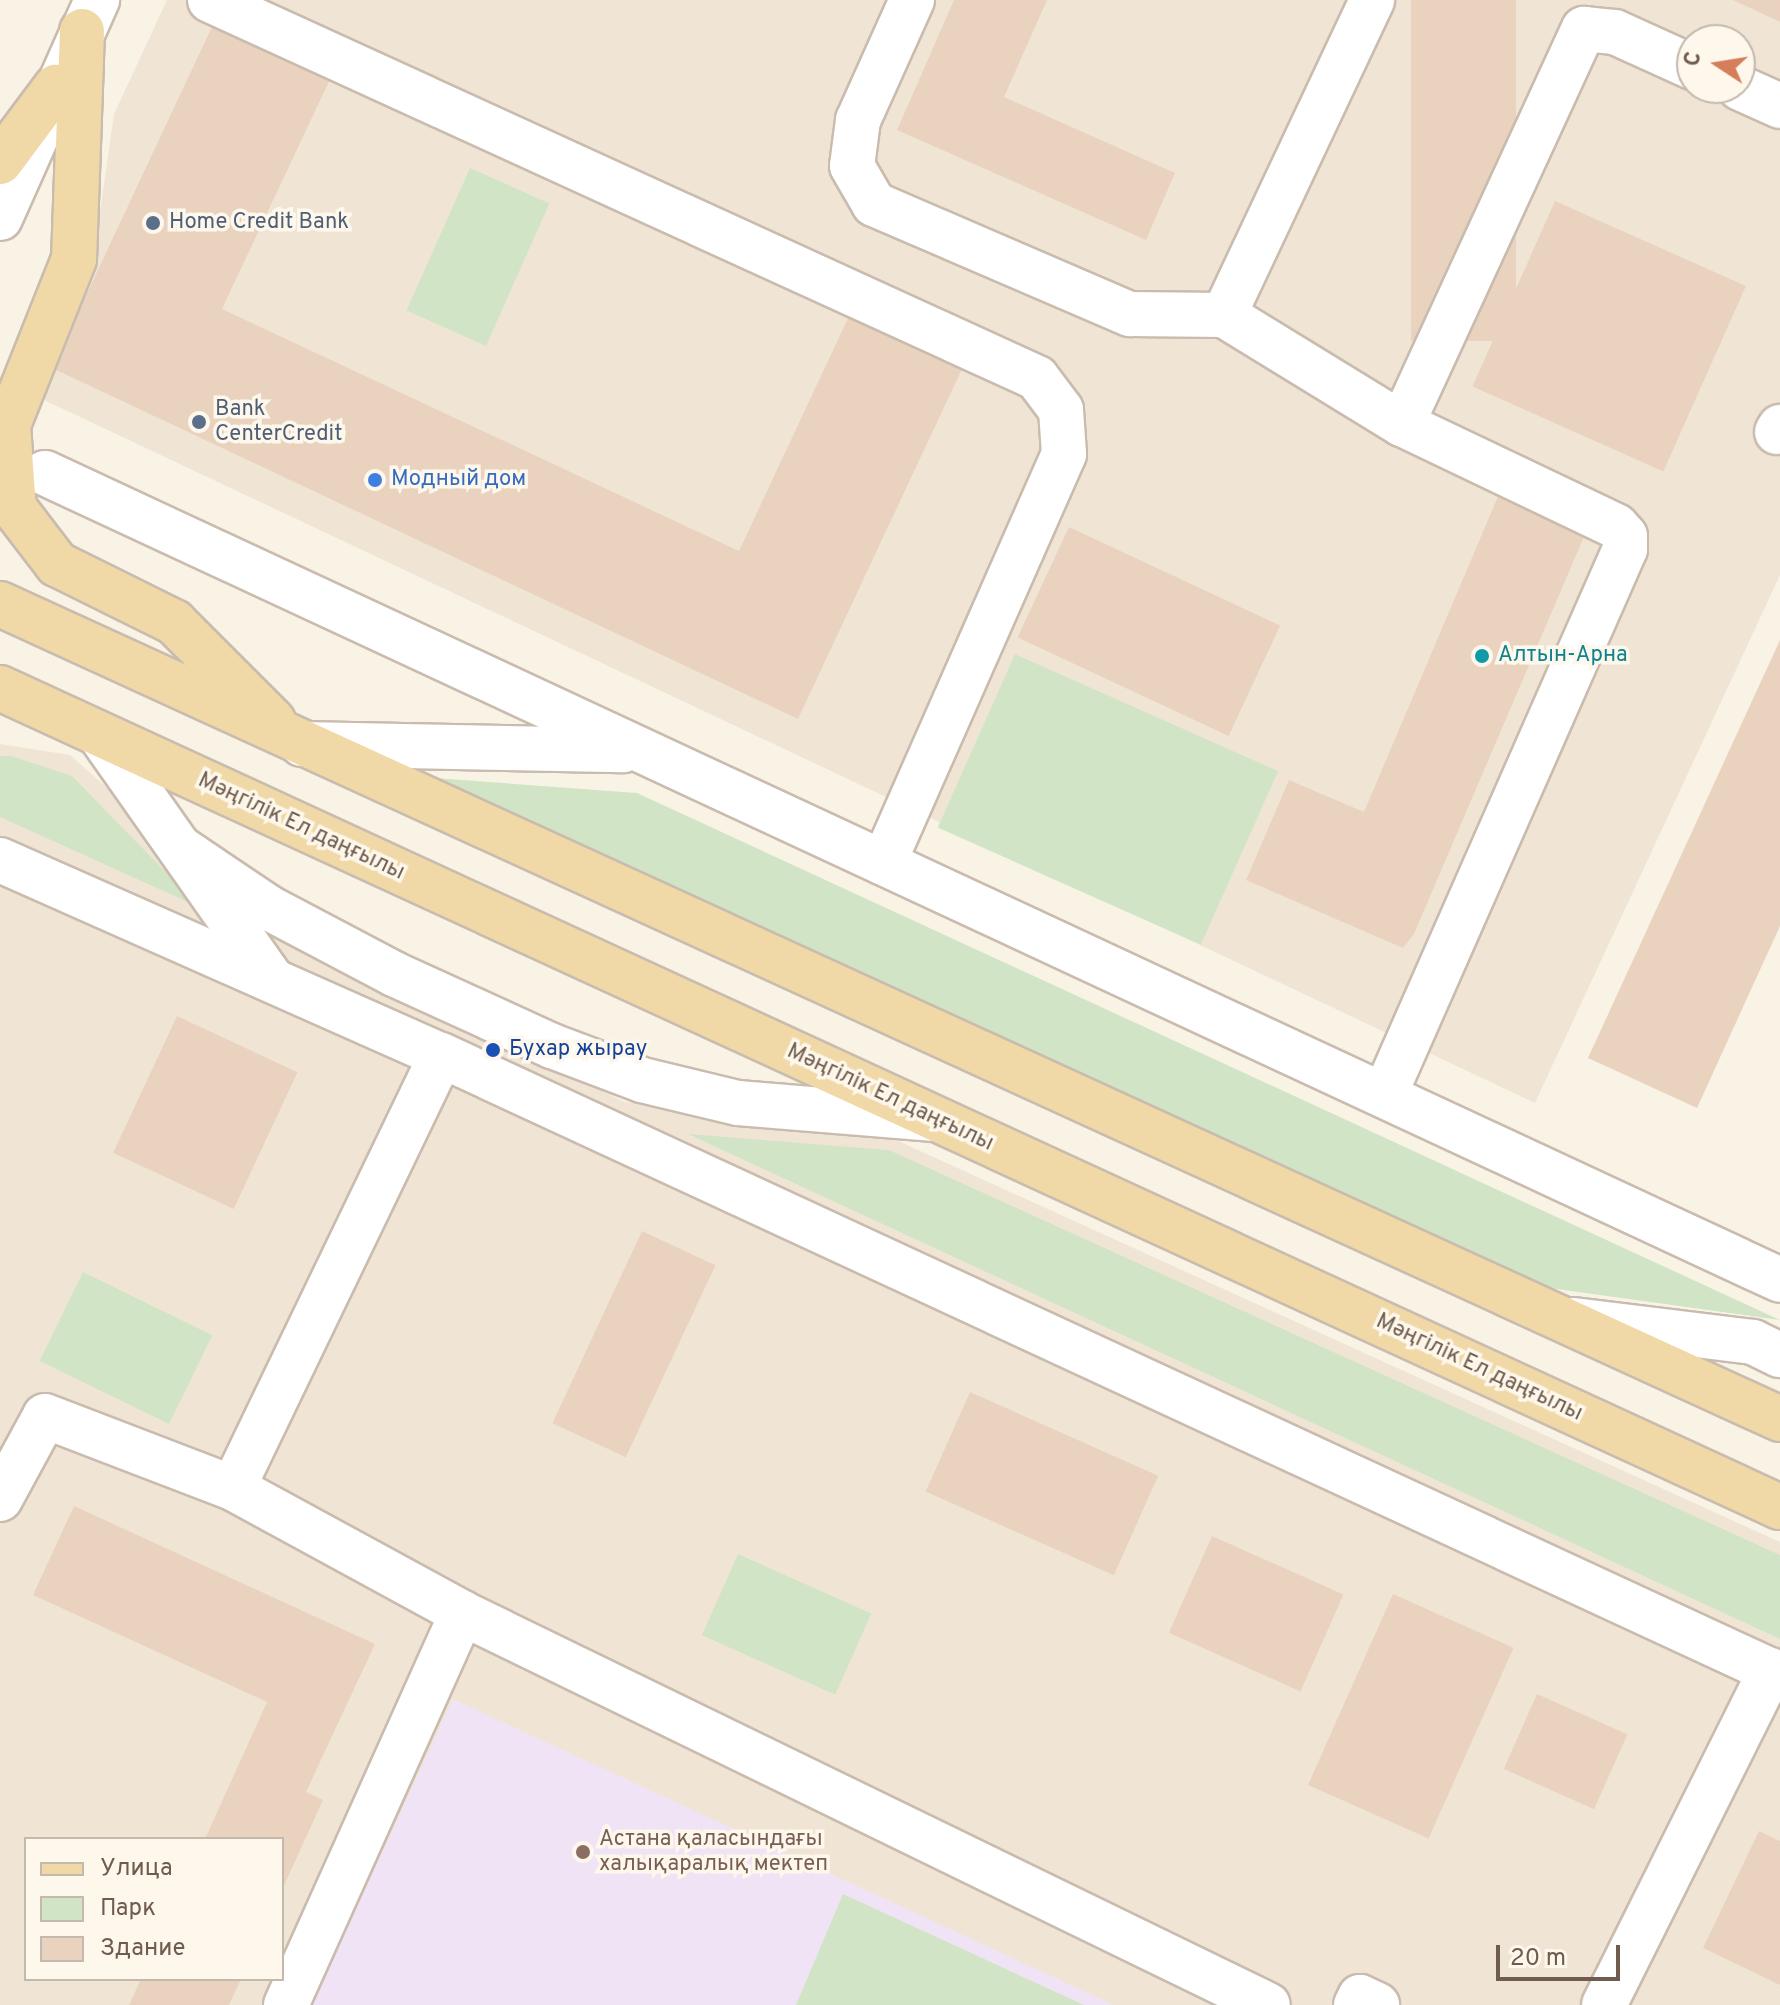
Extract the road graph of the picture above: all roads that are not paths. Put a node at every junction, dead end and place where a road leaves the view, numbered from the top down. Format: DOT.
graph roads {
  1 [pos="210,0"];
  2 [pos="912,0"];
  3 [pos="1372,0"];
  4 [pos="90,15"];
  5 [pos="1676,60"];
  6 [pos="56,87"];
  7 [pos="1756,95"];
  8 [pos="1780,106"];
  9 [pos="0,162"];
  10 [pos="0,218"];
  11 [pos="1224,315"];
  12 [pos="1402,424"];
  13 [pos="45,473"];
  14 [pos="0,604"];
  15 [pos="0,688"];
  16 [pos="0,723"];
  17 [pos="84,727"];
  18 [pos="295,741"];
  19 [pos="641,751"];
  20 [pos="180,848"];
  21 [pos="0,860"];
  22 [pos="884,863"];
  23 [pos="271,978"];
  24 [pos="441,1055"];
  25 [pos="1385,1094"];
  26 [pos="938,1120"];
  27 [pos="1780,1280"];
  28 [pos="1565,1319"];
  29 [pos="1780,1355"];
  30 [pos="1780,1419"];
  31 [pos="233,1488"];
  32 [pos="0,1499"];
  33 [pos="1780,1507"];
  34 [pos="462,1613"];
  35 [pos="1776,1672"];
  36 [pos="286,2005"];
  37 [pos="1268,2005"];
  38 [pos="1356,2005"];
  39 [pos="1377,2005"];
  40 [pos="1604,2005"];
  1 -- 22 [label="street"];
  2 -- 11 [label="street"];
  3 -- 11 [label="street"];
  4 -- 6 [label="street"];
  4 -- 18 [label="main road"];
  5 -- 12 [label="street"];
  6 -- 9 [label="main road"];
  6 -- 10 [label="street"];
  7 -- 8 [label="street"];
  11 -- 12 [label="street"];
  12 -- 25 [label="street"];
  13 -- 19 [label="street"];
  14 -- 18 [label="main road"];
  15 -- 17 [label="main road, Мәңгілік Ел даңғылы"];
  16 -- 17 [label="main road"];
  17 -- 20 [label="street"];
  17 -- 26 [label="main road, Мәңгілік Ел даңғылы"];
  18 -- 19 [label="street"];
  18 -- 28 [label="main road"];
  19 -- 22 [label="street"];
  20 -- 23 [label="street"];
  20 -- 26 [label="street"];
  21 -- 23 [label="street"];
  22 -- 25 [label="street"];
  23 -- 24 [label="street"];
  24 -- 31 [label="street"];
  24 -- 35 [label="street"];
  25 -- 27 [label="street"];
  26 -- 33 [label="main road, Мәңгілік Ел даңғылы"];
  28 -- 29 [label="street"];
  28 -- 30 [label="main road"];
  31 -- 32 [label="street"];
  31 -- 34 [label="street"];
  34 -- 36 [label="street"];
  34 -- 37 [label="street"];
  35 -- 40 [label="street"];
  38 -- 39 [label="street"];
}
